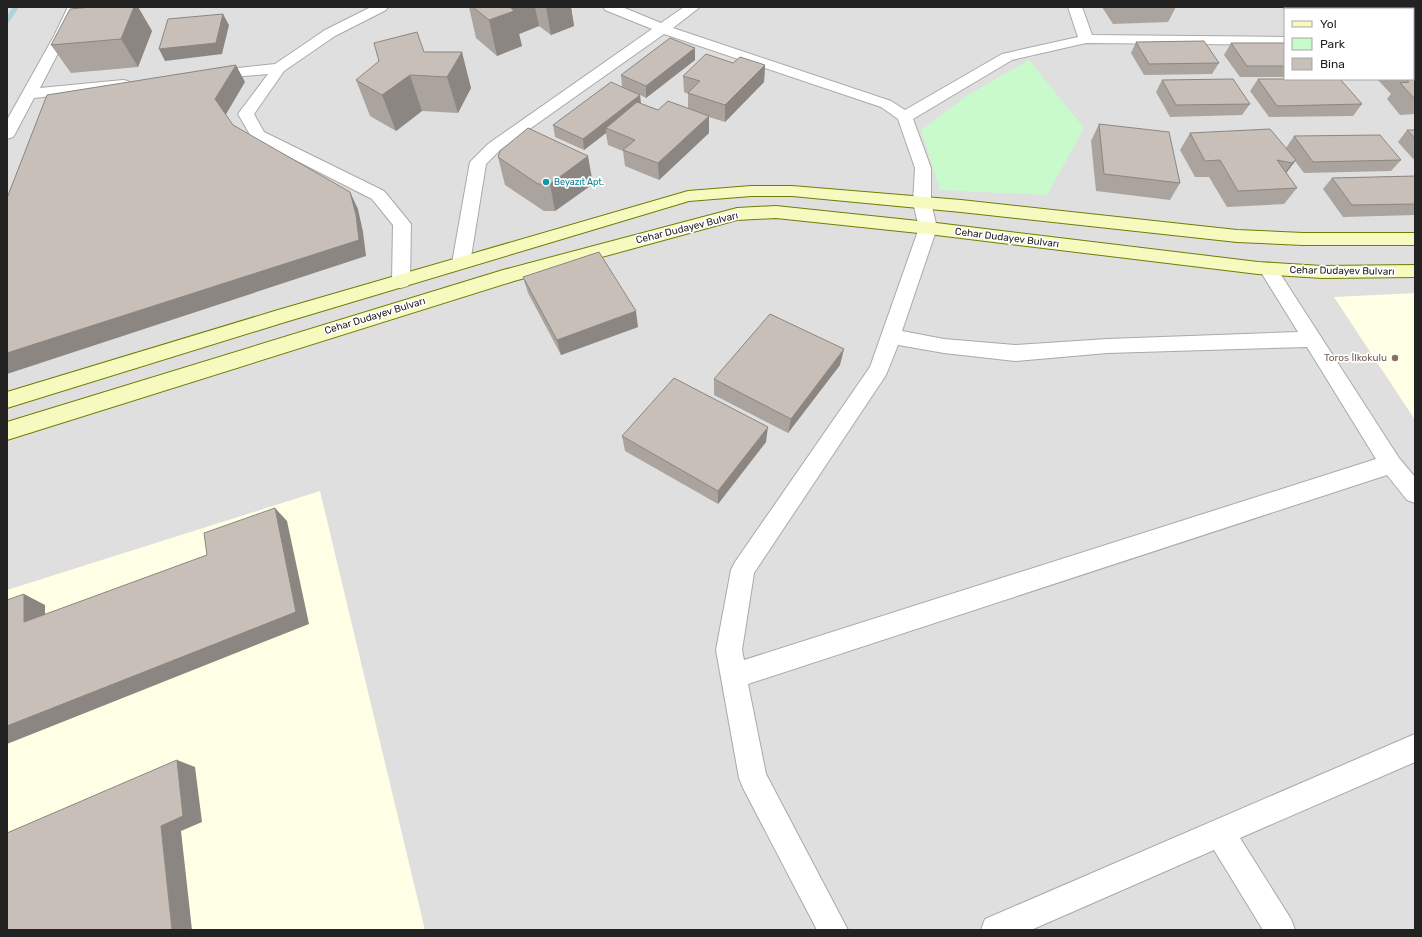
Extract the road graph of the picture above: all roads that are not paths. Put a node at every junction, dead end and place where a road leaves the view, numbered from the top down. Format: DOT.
graph roads {
  1 [pos="75,7"];
  2 [pos="381,7"];
  3 [pos="610,7"];
  4 [pos="693,7"];
  5 [pos="1075,7"];
  6 [pos="663,29"];
  7 [pos="1086,39"];
  8 [pos="1284,41"];
  9 [pos="279,68"];
  10 [pos="193,77"];
  11 [pos="139,83"];
  12 [pos="30,94"];
  13 [pos="905,117"];
  14 [pos="7,134"];
  15 [pos="922,202"];
  16 [pos="928,228"];
  17 [pos="1415,239"];
  18 [pos="461,263"];
  19 [pos="1268,269"];
  20 [pos="1415,272"];
  21 [pos="400,281"];
  22 [pos="890,336"];
  23 [pos="1313,339"];
  24 [pos="7,400"];
  25 [pos="7,430"];
  26 [pos="1391,464"];
  27 [pos="1415,493"];
  28 [pos="734,676"];
  29 [pos="1415,748"];
  30 [pos="1220,832"];
  31 [pos="832,930"];
  32 [pos="996,930"];
  33 [pos="1280,930"];
  1 -- 12 [label="street"];
  2 -- 9 [label="street"];
  3 -- 6 [label="street"];
  4 -- 6 [label="street"];
  5 -- 7 [label="street"];
  6 -- 13 [label="street"];
  6 -- 18 [label="street"];
  7 -- 8 [label="street"];
  7 -- 13 [label="street"];
  9 -- 10 [label="street"];
  9 -- 21 [label="street"];
  11 -- 12 [label="street"];
  12 -- 14 [label="street"];
  13 -- 15 [label="street"];
  15 -- 16 [label="street"];
  15 -- 17 [label="street"];
  15 -- 18 [label="street"];
  16 -- 19 [label="street, Cehar Dudayev Bulvarı"];
  16 -- 22 [label="street"];
  16 -- 25 [label="street, Cehar Dudayev Bulvarı"];
  18 -- 21 [label="street"];
  19 -- 20 [label="street, Cehar Dudayev Bulvarı"];
  19 -- 23 [label="street"];
  21 -- 24 [label="street"];
  22 -- 23 [label="street"];
  22 -- 28 [label="street"];
  23 -- 26 [label="street"];
  26 -- 27 [label="street"];
  26 -- 28 [label="street"];
  28 -- 31 [label="street"];
  29 -- 30 [label="street"];
  30 -- 32 [label="street"];
  30 -- 33 [label="street"];
}
